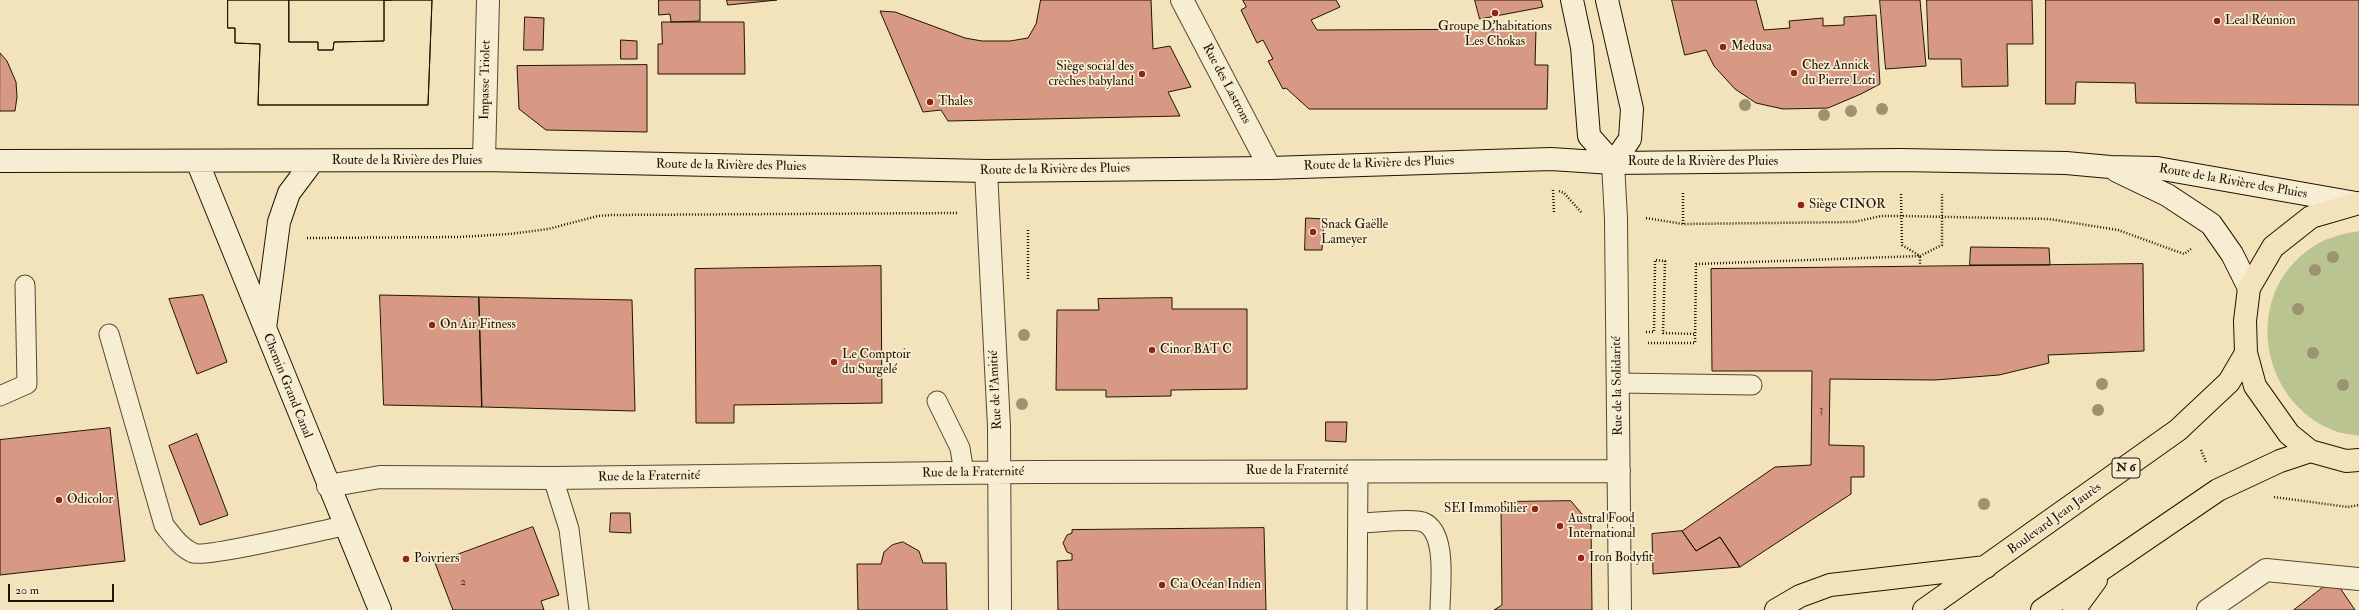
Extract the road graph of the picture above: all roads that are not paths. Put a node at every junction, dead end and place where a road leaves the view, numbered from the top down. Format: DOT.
graph roads {
  1 [pos="488,0"];
  2 [pos="1182,0"];
  3 [pos="1572,0"];
  4 [pos="1607,0"];
  5 [pos="484,160"];
  6 [pos="0,161"];
  7 [pos="197,161"];
  8 [pos="313,162"];
  9 [pos="1613,163"];
  10 [pos="2110,167"];
  11 [pos="1270,168"];
  12 [pos="986,171"];
  13 [pos="2358,203"];
  14 [pos="25,285"];
  15 [pos="2249,288"];
  16 [pos="264,331"];
  17 [pos="109,334"];
  18 [pos="2246,353"];
  19 [pos="1618,383"];
  20 [pos="1752,385"];
  21 [pos="0,396"];
  22 [pos="937,402"];
  23 [pos="2310,451"];
  24 [pos="2359,460"];
  25 [pos="1358,471"];
  26 [pos="1619,471"];
  27 [pos="964,473"];
  28 [pos="998,473"];
  29 [pos="553,478"];
  30 [pos="328,486"];
  31 [pos="1358,523"];
  32 [pos="344,526"];
  33 [pos="2109,564"];
  34 [pos="1989,566"];
  35 [pos="2359,579"];
  36 [pos="380,610"];
  37 [pos="579,610"];
  38 [pos="1000,610"];
  39 [pos="1357,610"];
  40 [pos="1440,610"];
  41 [pos="1620,610"];
  42 [pos="1776,610"];
  43 [pos="1924,610"];
  44 [pos="2042,610"];
  45 [pos="2074,610"];
  46 [pos="2208,610"];
  1 -- 5 [label="street, Impasse Triolet"];
  2 -- 11 [label="street, Rue des Lastrons"];
  3 -- 9 [label="street"];
  4 -- 9 [label="street"];
  5 -- 8 [label="street, Route de la Rivière des Pluies"];
  5 -- 12 [label="street, Route de la Rivière des Pluies"];
  6 -- 7 [label="street, Route de la Rivière des Pluies"];
  7 -- 8 [label="street, Route de la Rivière des Pluies"];
  7 -- 16 [label="street, Chemin Grand Canal"];
  8 -- 16 [label="street"];
  9 -- 10 [label="street, Route de la Rivière des Pluies"];
  9 -- 11 [label="street, Route de la Rivière des Pluies"];
  9 -- 19 [label="street, Rue de la Solidarité"];
  10 -- 13 [label="street, Route de la Rivière des Pluies"];
  10 -- 15 [label="street, Route de la Rivière des Pluies"];
  11 -- 12 [label="street, Route de la Rivière des Pluies"];
  12 -- 28 [label="street, Rue de l'Amitié"];
  13 -- 15 [label="main road"];
  14 -- 21 [label="lane"];
  15 -- 18 [label="main road"];
  16 -- 30 [label="street, Chemin Grand Canal"];
  17 -- 32 [label="lane"];
  18 -- 23 [label="main road"];
  18 -- 34 [label="main road, Boulevard Jean Jaurès / N 6"];
  19 -- 20 [label="lane"];
  19 -- 26 [label="street, Rue de la Solidarité"];
  22 -- 27 [label="lane"];
  23 -- 24 [label="main road"];
  23 -- 33 [label="main road"];
  25 -- 26 [label="street, Rue de la Fraternité"];
  25 -- 28 [label="street, Rue de la Fraternité"];
  25 -- 31 [label="lane"];
  26 -- 41 [label="street, Rue de la Solidarité"];
  27 -- 28 [label="street, Rue de la Fraternité"];
  27 -- 29 [label="street, Rue de la Fraternité"];
  28 -- 38 [label="street, Rue de l'Amitié"];
  29 -- 30 [label="street, Rue de la Fraternité"];
  29 -- 37 [label="lane"];
  30 -- 32 [label="street, Chemin Grand Canal"];
  31 -- 39 [label="lane"];
  31 -- 40 [label="lane"];
  32 -- 36 [label="street, Chemin Grand Canal"];
  33 -- 44 [label="main road"];
  33 -- 45 [label="main road"];
  34 -- 42 [label="main road"];
  34 -- 43 [label="main road, Boulevard Jean Jaurès / N 6"];
  35 -- 46 [label="street"];
}
